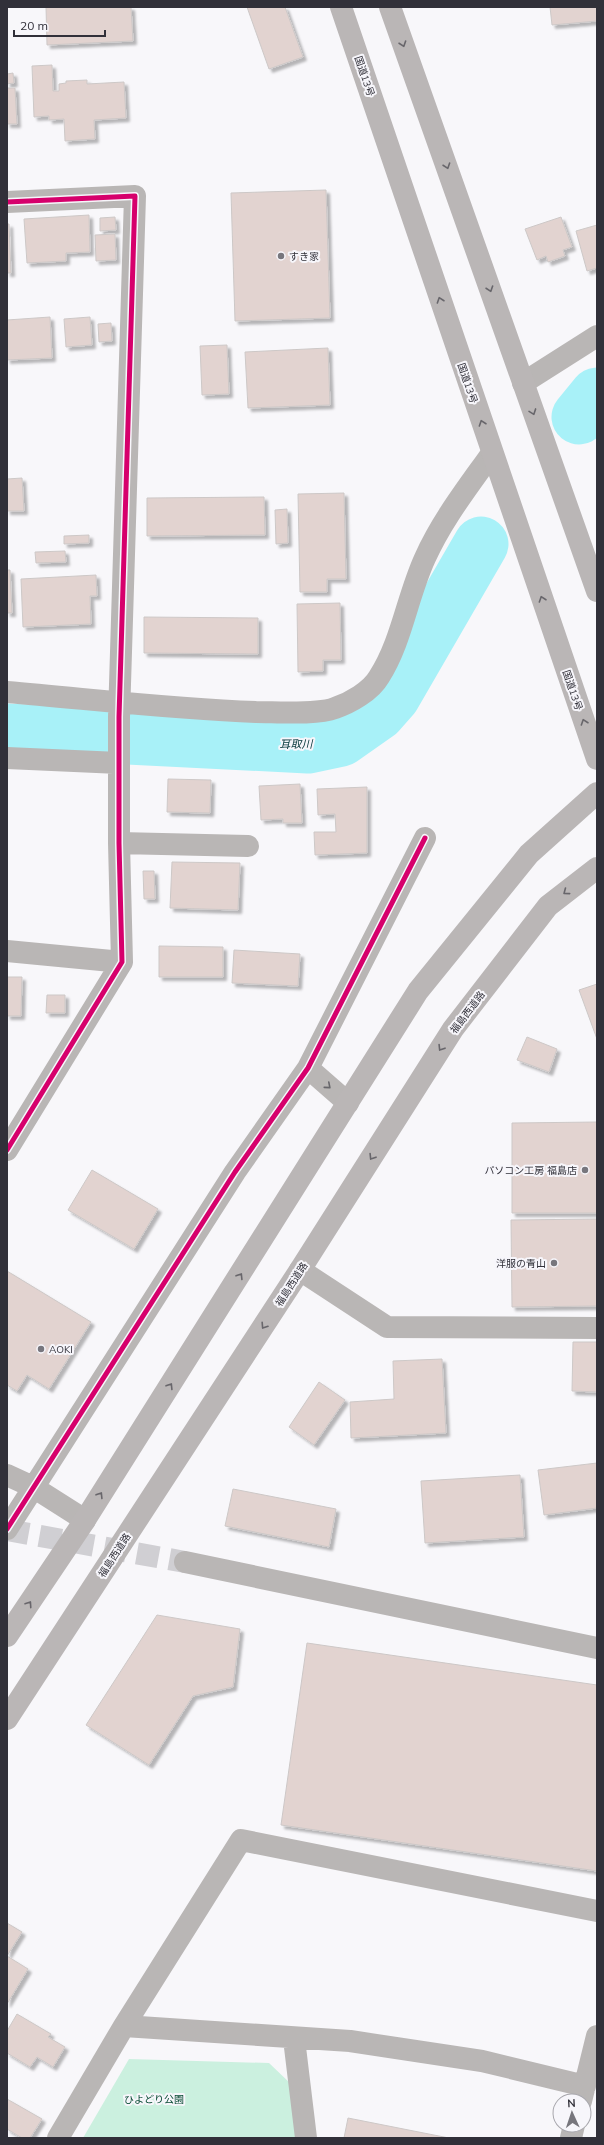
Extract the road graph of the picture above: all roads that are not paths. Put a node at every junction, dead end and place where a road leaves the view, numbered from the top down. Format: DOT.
graph roads {
  1 [pos="341,7"];
  2 [pos="390,7"];
  3 [pos="7,202"];
  4 [pos="597,336"];
  5 [pos="523,383"];
  6 [pos="492,453"];
  7 [pos="597,591"];
  8 [pos="7,692"];
  9 [pos="120,709"];
  10 [pos="119,757"];
  11 [pos="7,758"];
  12 [pos="597,759"];
  13 [pos="597,793"];
  14 [pos="425,838"];
  15 [pos="119,843"];
  16 [pos="248,846"];
  17 [pos="597,868"];
  18 [pos="7,951"];
  19 [pos="122,962"];
  20 [pos="308,1068"];
  21 [pos="348,1103"];
  22 [pos="7,1150"];
  23 [pos="300,1270"];
  24 [pos="597,1328"];
  25 [pos="7,1475"];
  26 [pos="33,1487"];
  27 [pos="85,1520"];
  28 [pos="7,1529"];
  29 [pos="184,1562"];
  30 [pos="7,1636"];
  31 [pos="597,1648"];
  32 [pos="7,1718"];
  33 [pos="597,1911"];
  34 [pos="124,2026"];
  35 [pos="597,2036"];
  36 [pos="294,2039"];
  37 [pos="583,2093"];
  38 [pos="58,2138"];
  39 [pos="306,2138"];
  6 -- 1 [label="highway, 国道13号, one-way"];
  2 -- 5 [label="highway, one-way"];
  3 -- 9 [label="street"];
  4 -- 5 [label="street"];
  5 -- 7 [label="highway, one-way"];
  6 -- 9 [label="street"];
  12 -- 6 [label="highway, 国道13号, one-way"];
  8 -- 9 [label="street"];
  9 -- 10 [label="street"];
  10 -- 11 [label="street"];
  10 -- 15 [label="street"];
  13 -- 21 [label="highway"];
  14 -- 20 [label="street"];
  15 -- 16 [label="street"];
  15 -- 19 [label="street"];
  17 -- 23 [label="highway, 福島西道路, one-way"];
  18 -- 19 [label="street"];
  19 -- 22 [label="street"];
  20 -- 21 [label="street, one-way"];
  20 -- 26 [label="street"];
  27 -- 21 [label="highway, one-way"];
  23 -- 24 [label="street"];
  23 -- 32 [label="highway, 福島西道路, one-way"];
  25 -- 26 [label="street"];
  26 -- 27 [label="street"];
  26 -- 28 [label="street"];
  30 -- 27 [label="highway, one-way"];
  29 -- 31 [label="street"];
  33 -- 34 [label="street"];
  34 -- 36 [label="street"];
  34 -- 38 [label="street"];
  35 -- 37 [label="street"];
  36 -- 37 [label="street"];
  36 -- 39 [label="street"];
}
